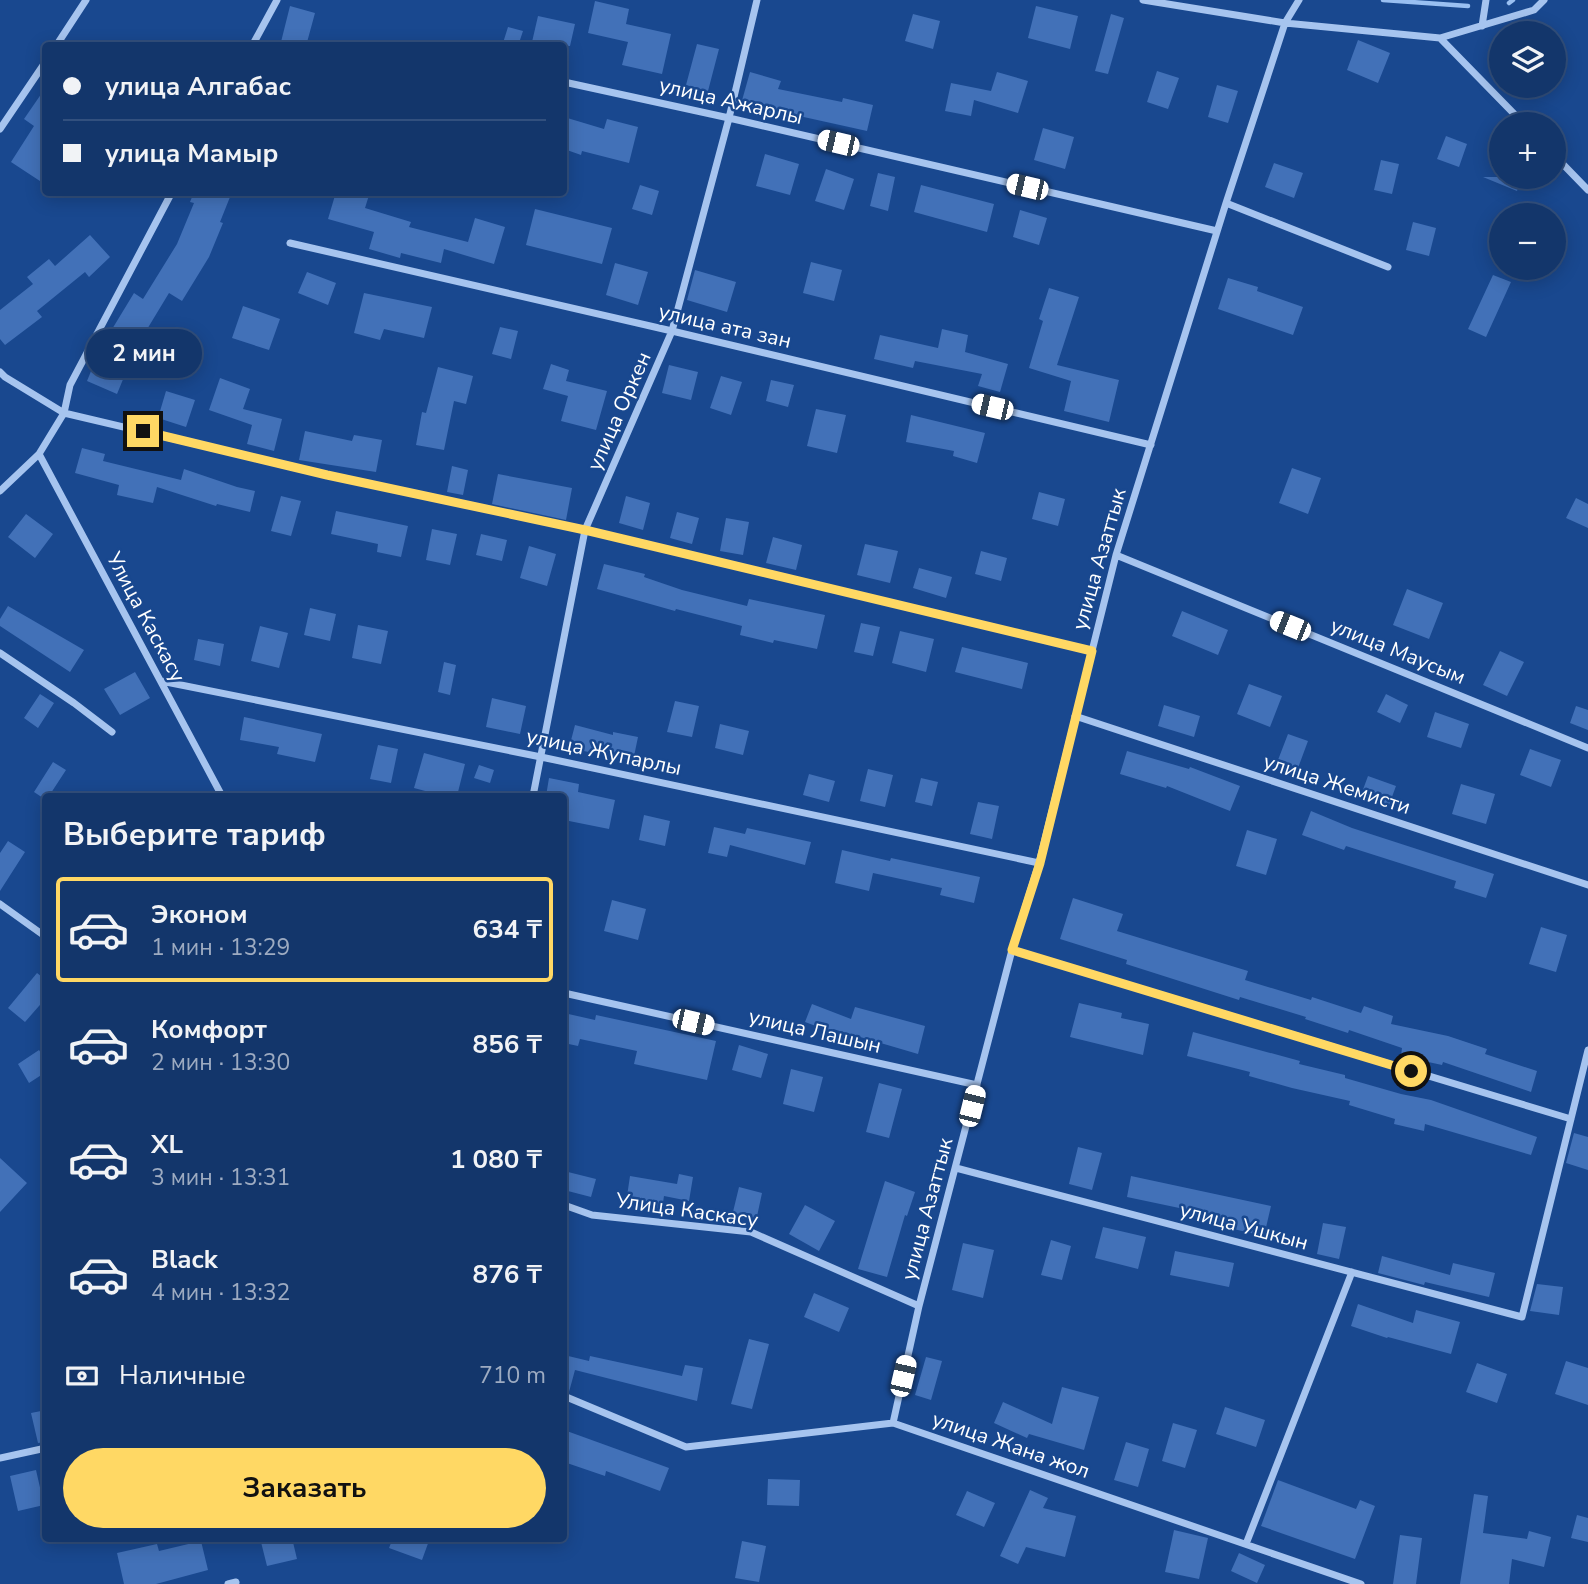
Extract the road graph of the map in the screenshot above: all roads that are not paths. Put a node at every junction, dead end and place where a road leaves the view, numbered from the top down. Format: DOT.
graph roads {
  1 [pos="86,0"];
  2 [pos="277,0"];
  3 [pos="757,0"];
  4 [pos="1143,0"];
  5 [pos="1299,0"];
  6 [pos="1486,0"];
  7 [pos="1544,0"];
  8 [pos="1285,23"];
  9 [pos="1482,26"];
  10 [pos="1440,38"];
  11 [pos="58,42"];
  12 [pos="254,42"];
  13 [pos="42,67"];
  14 [pos="567,83"];
  15 [pos="1512,112"];
  16 [pos="729,118"];
  17 [pos="0,129"];
  18 [pos="1566,167"];
  19 [pos="1588,190"];
  20 [pos="170,196"];
  21 [pos="1226,203"];
  22 [pos="1217,232"];
  23 [pos="290,243"];
  24 [pos="1388,267"];
  25 [pos="672,331"];
  26 [pos="0,372"];
  27 [pos="64,412"];
  28 [pos="1151,445"];
  29 [pos="39,454"];
  30 [pos="0,491"];
  31 [pos="585,530"];
  32 [pos="1116,555"];
  33 [pos="1092,651"];
  34 [pos="0,653"];
  35 [pos="161,681"];
  36 [pos="1075,716"];
  37 [pos="112,732"];
  38 [pos="1588,748"];
  39 [pos="541,757"];
  40 [pos="220,793"];
  41 [pos="534,793"];
  42 [pos="1040,863"];
  43 [pos="1588,885"];
  44 [pos="0,904"];
  45 [pos="42,934"];
  46 [pos="1012,950"];
  47 [pos="567,994"];
  48 [pos="1588,1050"];
  49 [pos="977,1086"];
  50 [pos="1571,1119"];
  51 [pos="956,1168"];
  52 [pos="567,1206"];
  53 [pos="1352,1272"];
  54 [pos="919,1306"];
  55 [pos="567,1397"];
  56 [pos="893,1423"];
  57 [pos="42,1449"];
  58 [pos="0,1458"];
  59 [pos="1245,1544"];
  60 [pos="1361,1584"];
  1 -- 11 [label="street"];
  2 -- 12 [label="street"];
  3 -- 16 [label="street, улица Оркен"];
  4 -- 8 [label="street"];
  5 -- 8 [label="street, улица Азаттык"];
  6 -- 9 [label="street"];
  7 -- 9 [label="street"];
  8 -- 10 [label="street"];
  8 -- 21 [label="street, улица Азаттык"];
  9 -- 10 [label="street"];
  10 -- 15 [label="street"];
  13 -- 17 [label="street"];
  14 -- 16 [label="street, улица Ажарлы"];
  16 -- 22 [label="street, улица Ажарлы"];
  16 -- 25 [label="street, улица Оркен"];
  18 -- 19 [label="street"];
  20 -- 27 [label="street"];
  21 -- 22 [label="street, улица Азаттык"];
  21 -- 24 [label="street"];
  22 -- 28 [label="street, улица Азаттык"];
  23 -- 25 [label="street, улица ата зан"];
  25 -- 28 [label="street, улица ата зан"];
  25 -- 31 [label="street, улица Оркен"];
  26 -- 27 [label="street"];
  27 -- 29 [label="street"];
  27 -- 31 [label="street"];
  28 -- 32 [label="street, улица Азаттык"];
  29 -- 30 [label="street"];
  29 -- 35 [label="street, Улица Каскасу"];
  31 -- 33 [label="street"];
  31 -- 39 [label="street, улица Оркен"];
  32 -- 33 [label="street, улица Азаттык"];
  32 -- 38 [label="street, улица Маусым"];
  33 -- 36 [label="street, улица Азаттык"];
  34 -- 37 [label="street"];
  35 -- 39 [label="street, улица Жупарлы"];
  35 -- 40 [label="street, Улица Каскасу"];
  36 -- 42 [label="street, улица Азаттык"];
  36 -- 43 [label="street, улица Жемисти"];
  39 -- 41 [label="street, улица Оркен"];
  39 -- 42 [label="street, улица Жупарлы"];
  42 -- 46 [label="street, улица Азаттык"];
  44 -- 45 [label="street"];
  46 -- 49 [label="street, улица Азаттык"];
  46 -- 50 [label="street"];
  47 -- 49 [label="street, улица Лашын"];
  48 -- 50 [label="street"];
  49 -- 51 [label="street, улица Азаттык"];
  50 -- 53 [label="street, улица Ушкын"];
  51 -- 53 [label="street, улица Ушкын"];
  51 -- 54 [label="street, улица Азаттык"];
  52 -- 54 [label="street, Улица Каскасу"];
  53 -- 59 [label="street"];
  54 -- 56 [label="street, улица Азаттык"];
  55 -- 56 [label="street, улица Жана жол"];
  56 -- 59 [label="street, улица Жана жол"];
  57 -- 58 [label="street"];
  59 -- 60 [label="street, улица Жана жол"];
}
